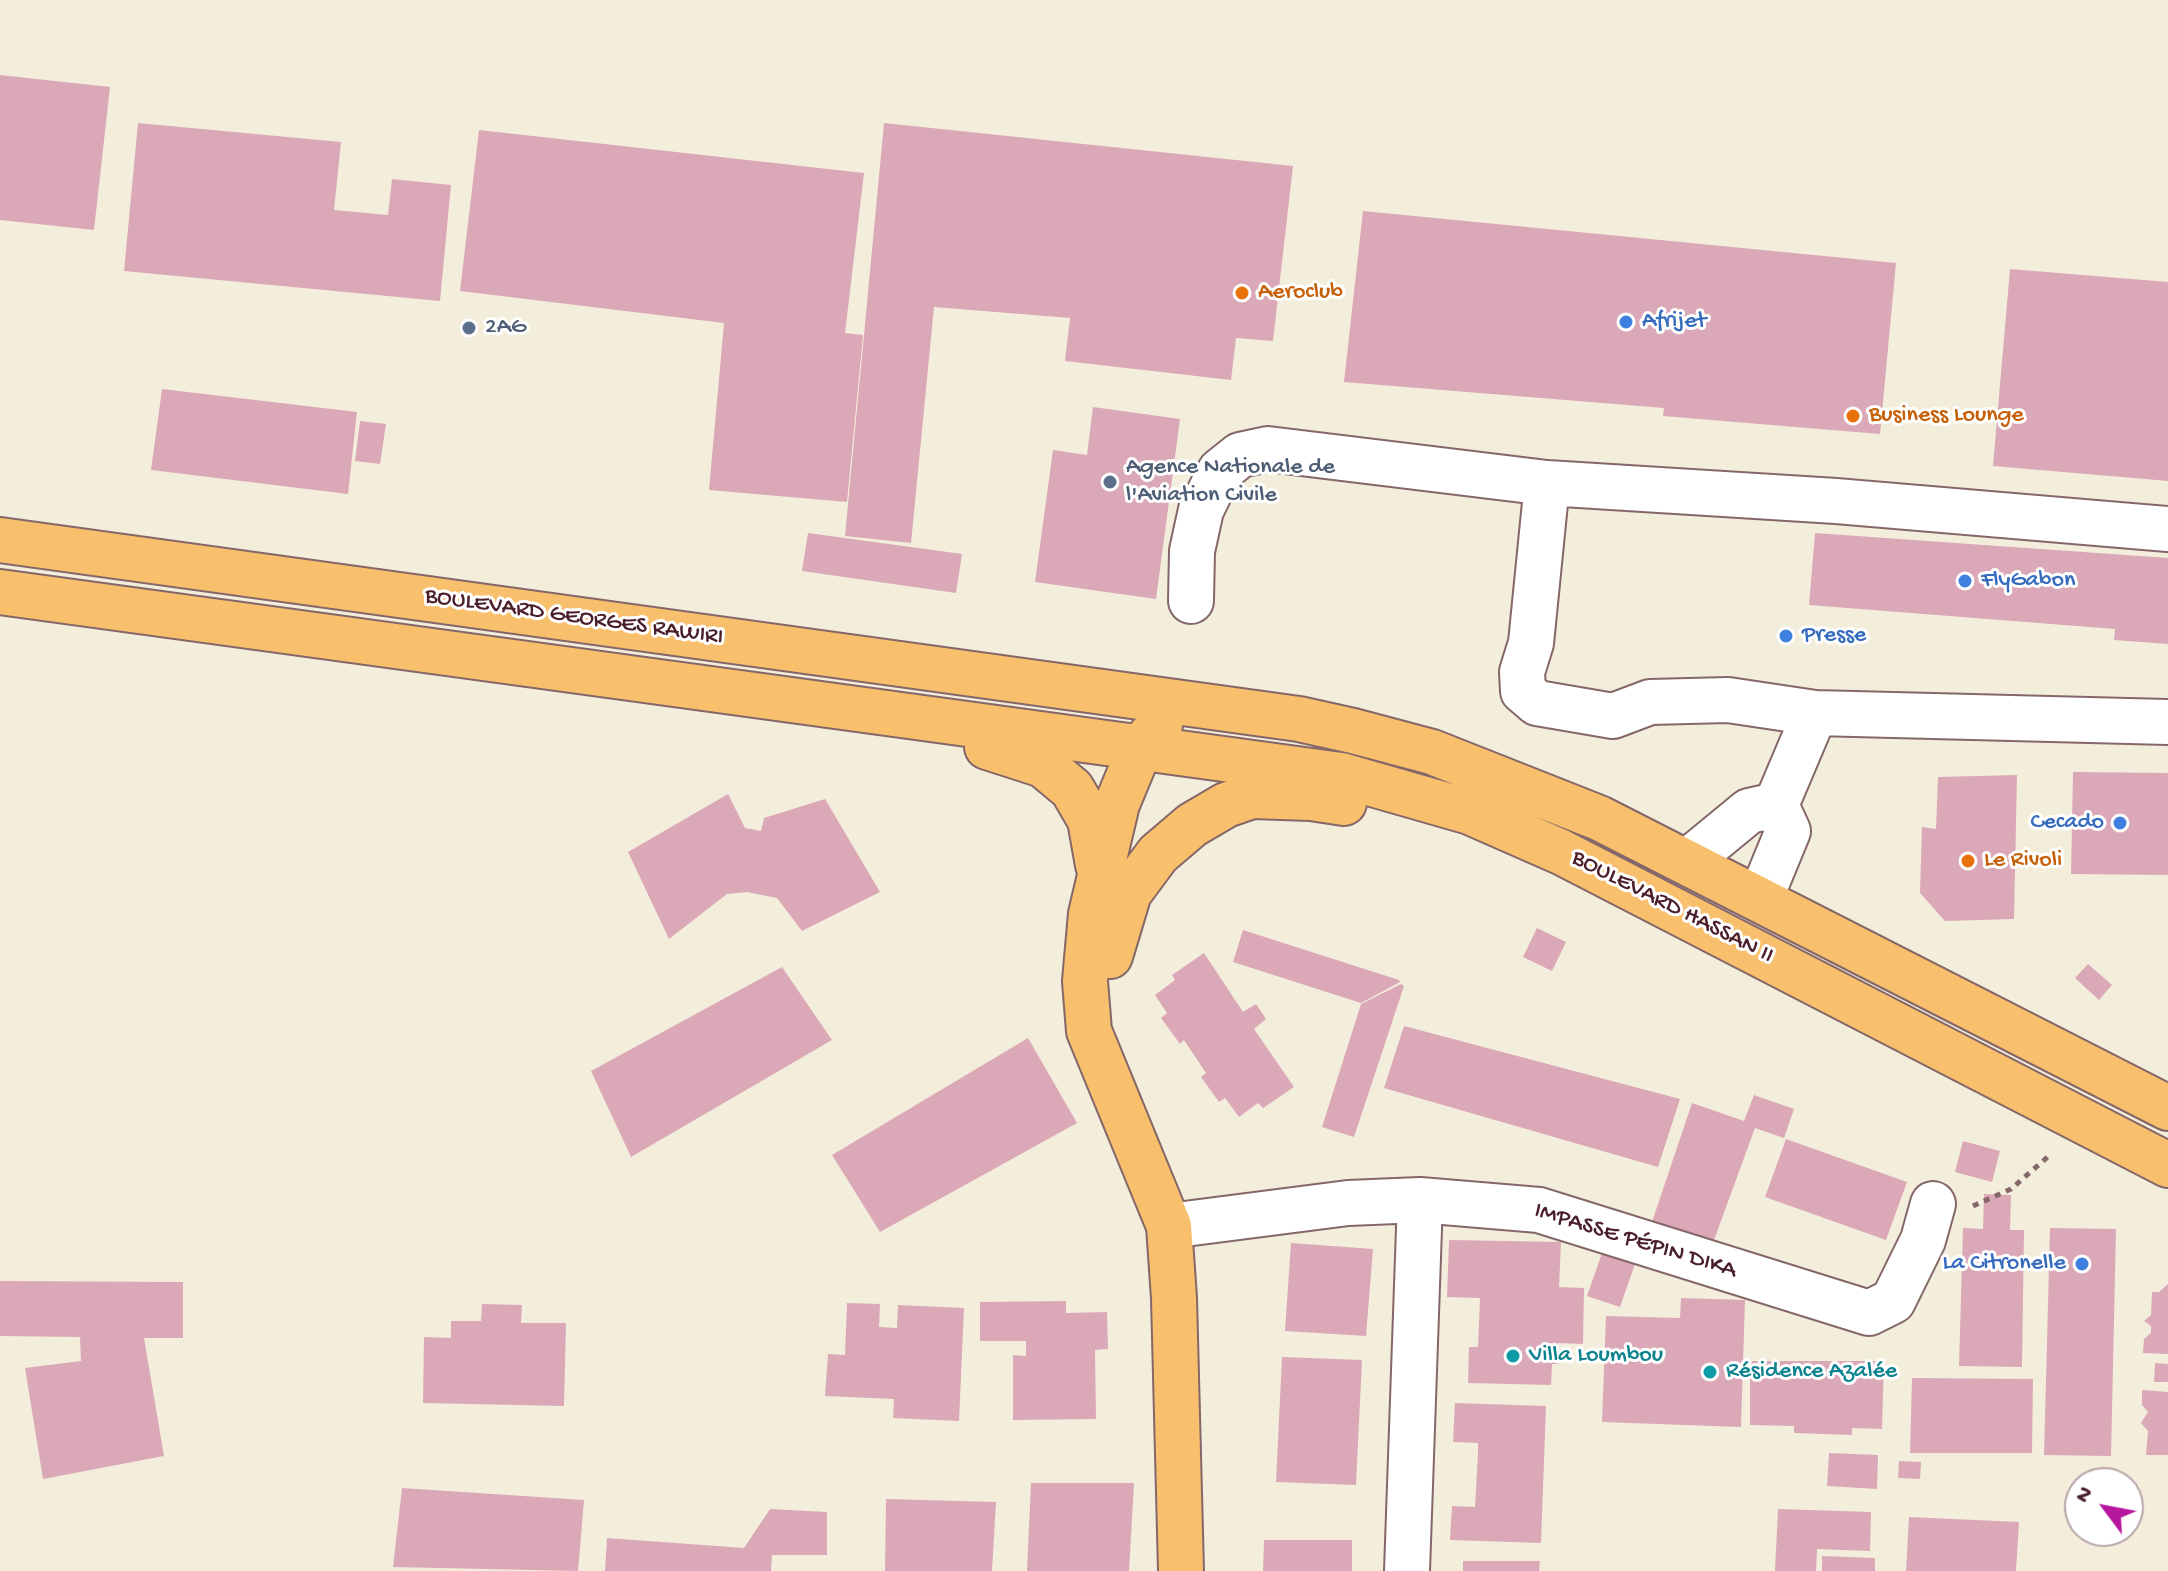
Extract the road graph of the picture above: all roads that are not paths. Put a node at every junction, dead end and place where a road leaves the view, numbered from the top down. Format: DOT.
graph roads {
  1 [pos="1547,483"];
  2 [pos="2168,529"];
  3 [pos="0,540"];
  4 [pos="0,592"];
  5 [pos="1191,601"];
  6 [pos="572,669"];
  7 [pos="1147,700"];
  8 [pos="1815,713"];
  9 [pos="2168,722"];
  10 [pos="1323,724"];
  11 [pos="1141,746"];
  12 [pos="1776,805"];
  13 [pos="1561,852"];
  14 [pos="1687,862"];
  15 [pos="1099,880"];
  16 [pos="1760,899"];
  17 [pos="1103,1062"];
  18 [pos="2168,1108"];
  19 [pos="2168,1165"];
  20 [pos="1420,1200"];
  21 [pos="1933,1204"];
  22 [pos="1169,1226"];
  23 [pos="1181,1571"];
  24 [pos="1407,1571"];
  1 -- 2 [label="street"];
  1 -- 5 [label="street"];
  1 -- 8 [label="street"];
  3 -- 7 [label="main road, BOULEVARD GEORGES RAWIRI"];
  4 -- 6 [label="main road"];
  6 -- 11 [label="main road"];
  6 -- 15 [label="main road"];
  7 -- 10 [label="main road, BOULEVARD HASSAN II"];
  8 -- 9 [label="street"];
  8 -- 12 [label="street"];
  10 -- 11 [label="main road"];
  10 -- 14 [label="main road, BOULEVARD HASSAN II"];
  11 -- 13 [label="main road, BOULEVARD HASSAN II"];
  11 -- 15 [label="main road"];
  12 -- 14 [label="street"];
  12 -- 16 [label="street"];
  13 -- 17 [label="main road"];
  13 -- 19 [label="main road, BOULEVARD HASSAN II"];
  14 -- 16 [label="main road, BOULEVARD HASSAN II"];
  15 -- 17 [label="main road"];
  16 -- 18 [label="main road, BOULEVARD HASSAN II"];
  17 -- 22 [label="main road"];
  20 -- 21 [label="street, IMPASSE PÉPIN DIKA"];
  20 -- 22 [label="street, IMPASSE PÉPIN DIKA"];
  20 -- 24 [label="street"];
  22 -- 23 [label="main road"];
}
